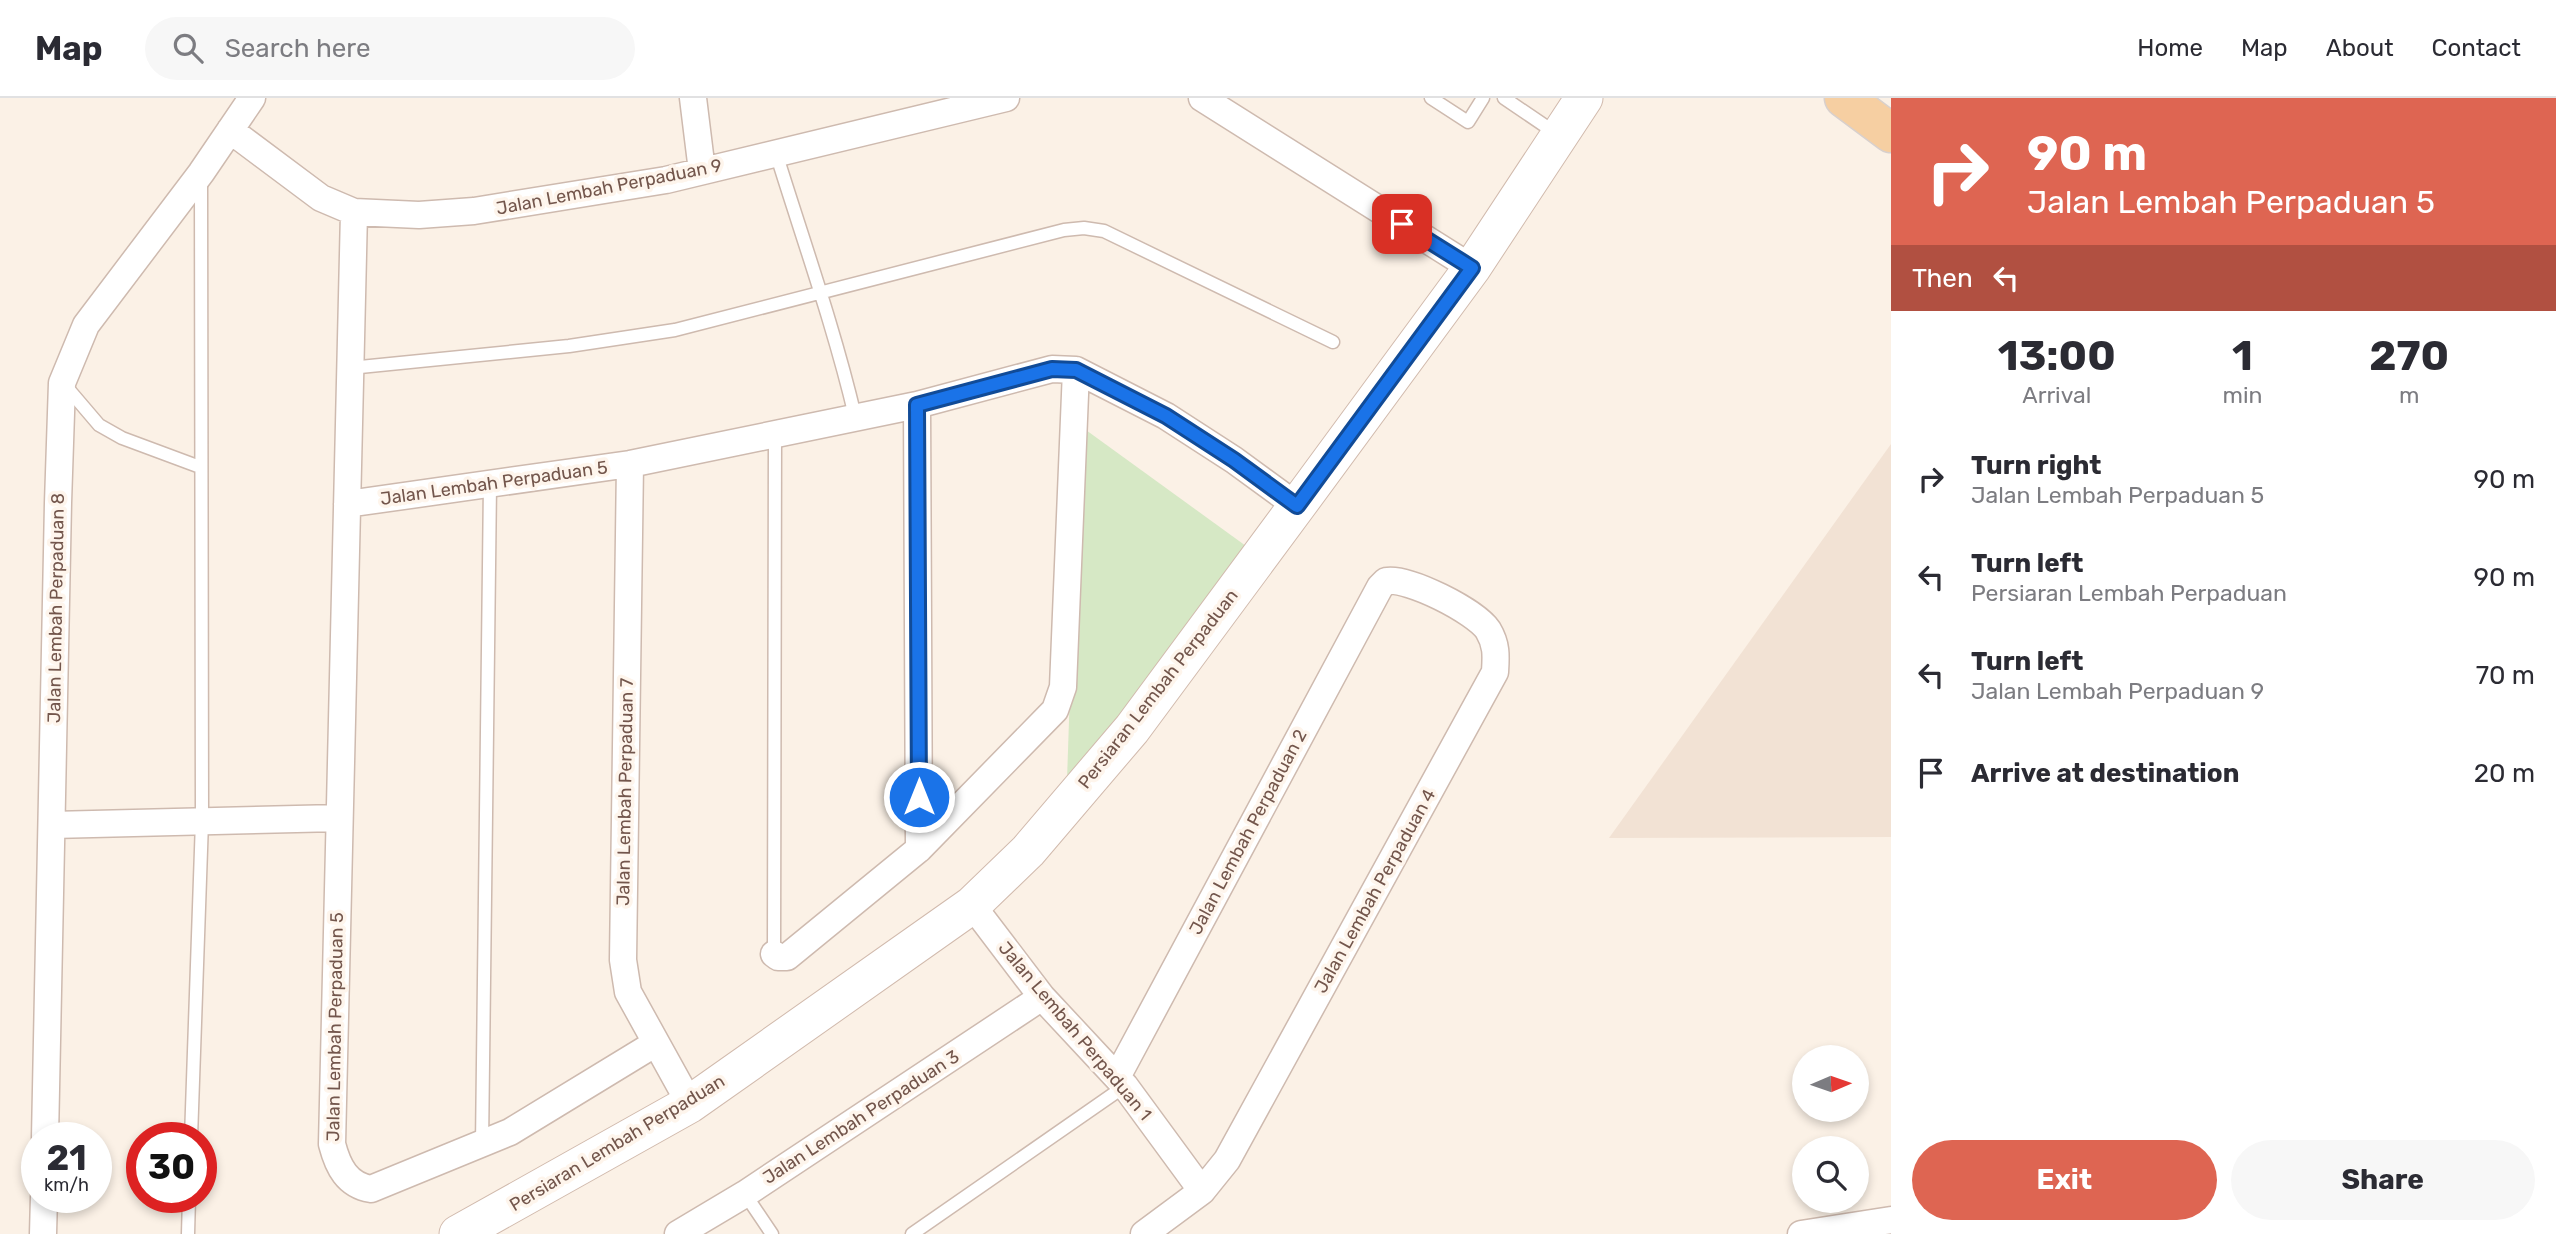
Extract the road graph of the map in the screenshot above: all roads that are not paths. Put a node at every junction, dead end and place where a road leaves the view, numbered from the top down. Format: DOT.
graph roads {
  1 [pos="252,98"];
  2 [pos="692,98"];
  3 [pos="1006,98"];
  4 [pos="1202,98"];
  5 [pos="1431,98"];
  6 [pos="1483,98"];
  7 [pos="1504,98"];
  8 [pos="1584,98"];
  9 [pos="1844,98"];
  10 [pos="230,130"];
  11 [pos="1891,133"];
  12 [pos="1560,136"];
  13 [pos="776,153"];
  14 [pos="702,171"];
  15 [pos="201,173"];
  16 [pos="354,212"];
  17 [pos="1472,268"];
  18 [pos="818,292"];
  19 [pos="1333,342"];
  20 [pos="350,368"];
  21 [pos="1076,370"];
  22 [pos="62,383"];
  23 [pos="917,405"];
  24 [pos="855,416"];
  25 [pos="775,433"];
  26 [pos="630,464"];
  27 [pos="200,467"];
  28 [pos="490,484"];
  29 [pos="347,504"];
  30 [pos="1297,506"];
  31 [pos="1380,587"];
  32 [pos="338,818"];
  33 [pos="202,821"];
  34 [pos="52,825"];
  35 [pos="919,849"];
  36 [pos="972,905"];
  37 [pos="774,954"];
  38 [pos="1042,997"];
  39 [pos="656,1043"];
  40 [pos="1121,1082"];
  41 [pos="690,1104"];
  42 [pos="45,1122"];
  43 [pos="192,1122"];
  44 [pos="481,1145"];
  45 [pos="1202,1191"];
  46 [pos="745,1194"];
  47 [pos="44,1213"];
  48 [pos="189,1213"];
  49 [pos="1891,1220"];
  50 [pos="43,1234"];
  51 [pos="188,1234"];
  52 [pos="458,1234"];
  53 [pos="678,1234"];
  54 [pos="772,1234"];
  55 [pos="912,1234"];
  56 [pos="1144,1234"];
  57 [pos="1801,1234"];
  1 -- 10 [label="street, Jalan Lembah Perpaduan 8"];
  2 -- 14 [label="street"];
  3 -- 13 [label="street, Jalan Lembah Perpaduan 9"];
  4 -- 17 [label="street"];
  5 -- 6 [label="lane"];
  7 -- 12 [label="lane"];
  8 -- 12 [label="main road, Persiaran Lembah Perpaduan"];
  9 -- 11 [label="main road"];
  10 -- 15 [label="street, Jalan Lembah Perpaduan 8"];
  10 -- 16 [label="street, Jalan Lembah Perpaduan 9"];
  12 -- 17 [label="main road, Persiaran Lembah Perpaduan"];
  13 -- 14 [label="street, Jalan Lembah Perpaduan 9"];
  13 -- 18 [label="lane"];
  14 -- 16 [label="street, Jalan Lembah Perpaduan 9"];
  15 -- 22 [label="street, Jalan Lembah Perpaduan 8"];
  15 -- 27 [label="lane"];
  16 -- 20 [label="street"];
  17 -- 30 [label="main road, Persiaran Lembah Perpaduan"];
  18 -- 19 [label="lane"];
  18 -- 20 [label="lane"];
  18 -- 24 [label="lane"];
  20 -- 29 [label="street"];
  21 -- 23 [label="street, Jalan Lembah Perpaduan 5"];
  21 -- 30 [label="street"];
  21 -- 35 [label="street"];
  22 -- 27 [label="lane"];
  22 -- 34 [label="street, Jalan Lembah Perpaduan 8"];
  23 -- 24 [label="street, Jalan Lembah Perpaduan 5"];
  23 -- 35 [label="street"];
  24 -- 25 [label="street, Jalan Lembah Perpaduan 5"];
  25 -- 26 [label="street, Jalan Lembah Perpaduan 5"];
  25 -- 37 [label="lane"];
  26 -- 28 [label="street, Jalan Lembah Perpaduan 5"];
  26 -- 39 [label="street, Jalan Lembah Perpaduan 7"];
  27 -- 33 [label="lane"];
  28 -- 29 [label="street, Jalan Lembah Perpaduan 5"];
  28 -- 44 [label="lane"];
  29 -- 32 [label="street, Jalan Lembah Perpaduan 5"];
  30 -- 36 [label="main road, Persiaran Lembah Perpaduan"];
  31 -- 40 [label="street, Jalan Lembah Perpaduan 2"];
  31 -- 45 [label="street, Jalan Lembah Perpaduan 4"];
  32 -- 33 [label="street"];
  32 -- 44 [label="street, Jalan Lembah Perpaduan 5"];
  33 -- 34 [label="street"];
  33 -- 43 [label="lane"];
  34 -- 42 [label="street, Jalan Lembah Perpaduan 8"];
  35 -- 37 [label="street"];
  36 -- 38 [label="street, Jalan Lembah Perpaduan 1"];
  36 -- 41 [label="main road, Persiaran Lembah Perpaduan"];
  38 -- 40 [label="street, Jalan Lembah Perpaduan 1"];
  38 -- 46 [label="street, Jalan Lembah Perpaduan 3"];
  39 -- 41 [label="street, Jalan Lembah Perpaduan 7"];
  39 -- 44 [label="street"];
  40 -- 45 [label="street, Jalan Lembah Perpaduan 1"];
  40 -- 55 [label="lane"];
  41 -- 52 [label="main road, Persiaran Lembah Perpaduan"];
  45 -- 56 [label="street, Jalan Lembah Perpaduan 4"];
  46 -- 53 [label="street, Jalan Lembah Perpaduan 3"];
  46 -- 54 [label="lane"];
  47 -- 50 [label="street"];
  48 -- 51 [label="lane"];
  49 -- 57 [label="street"];
}
